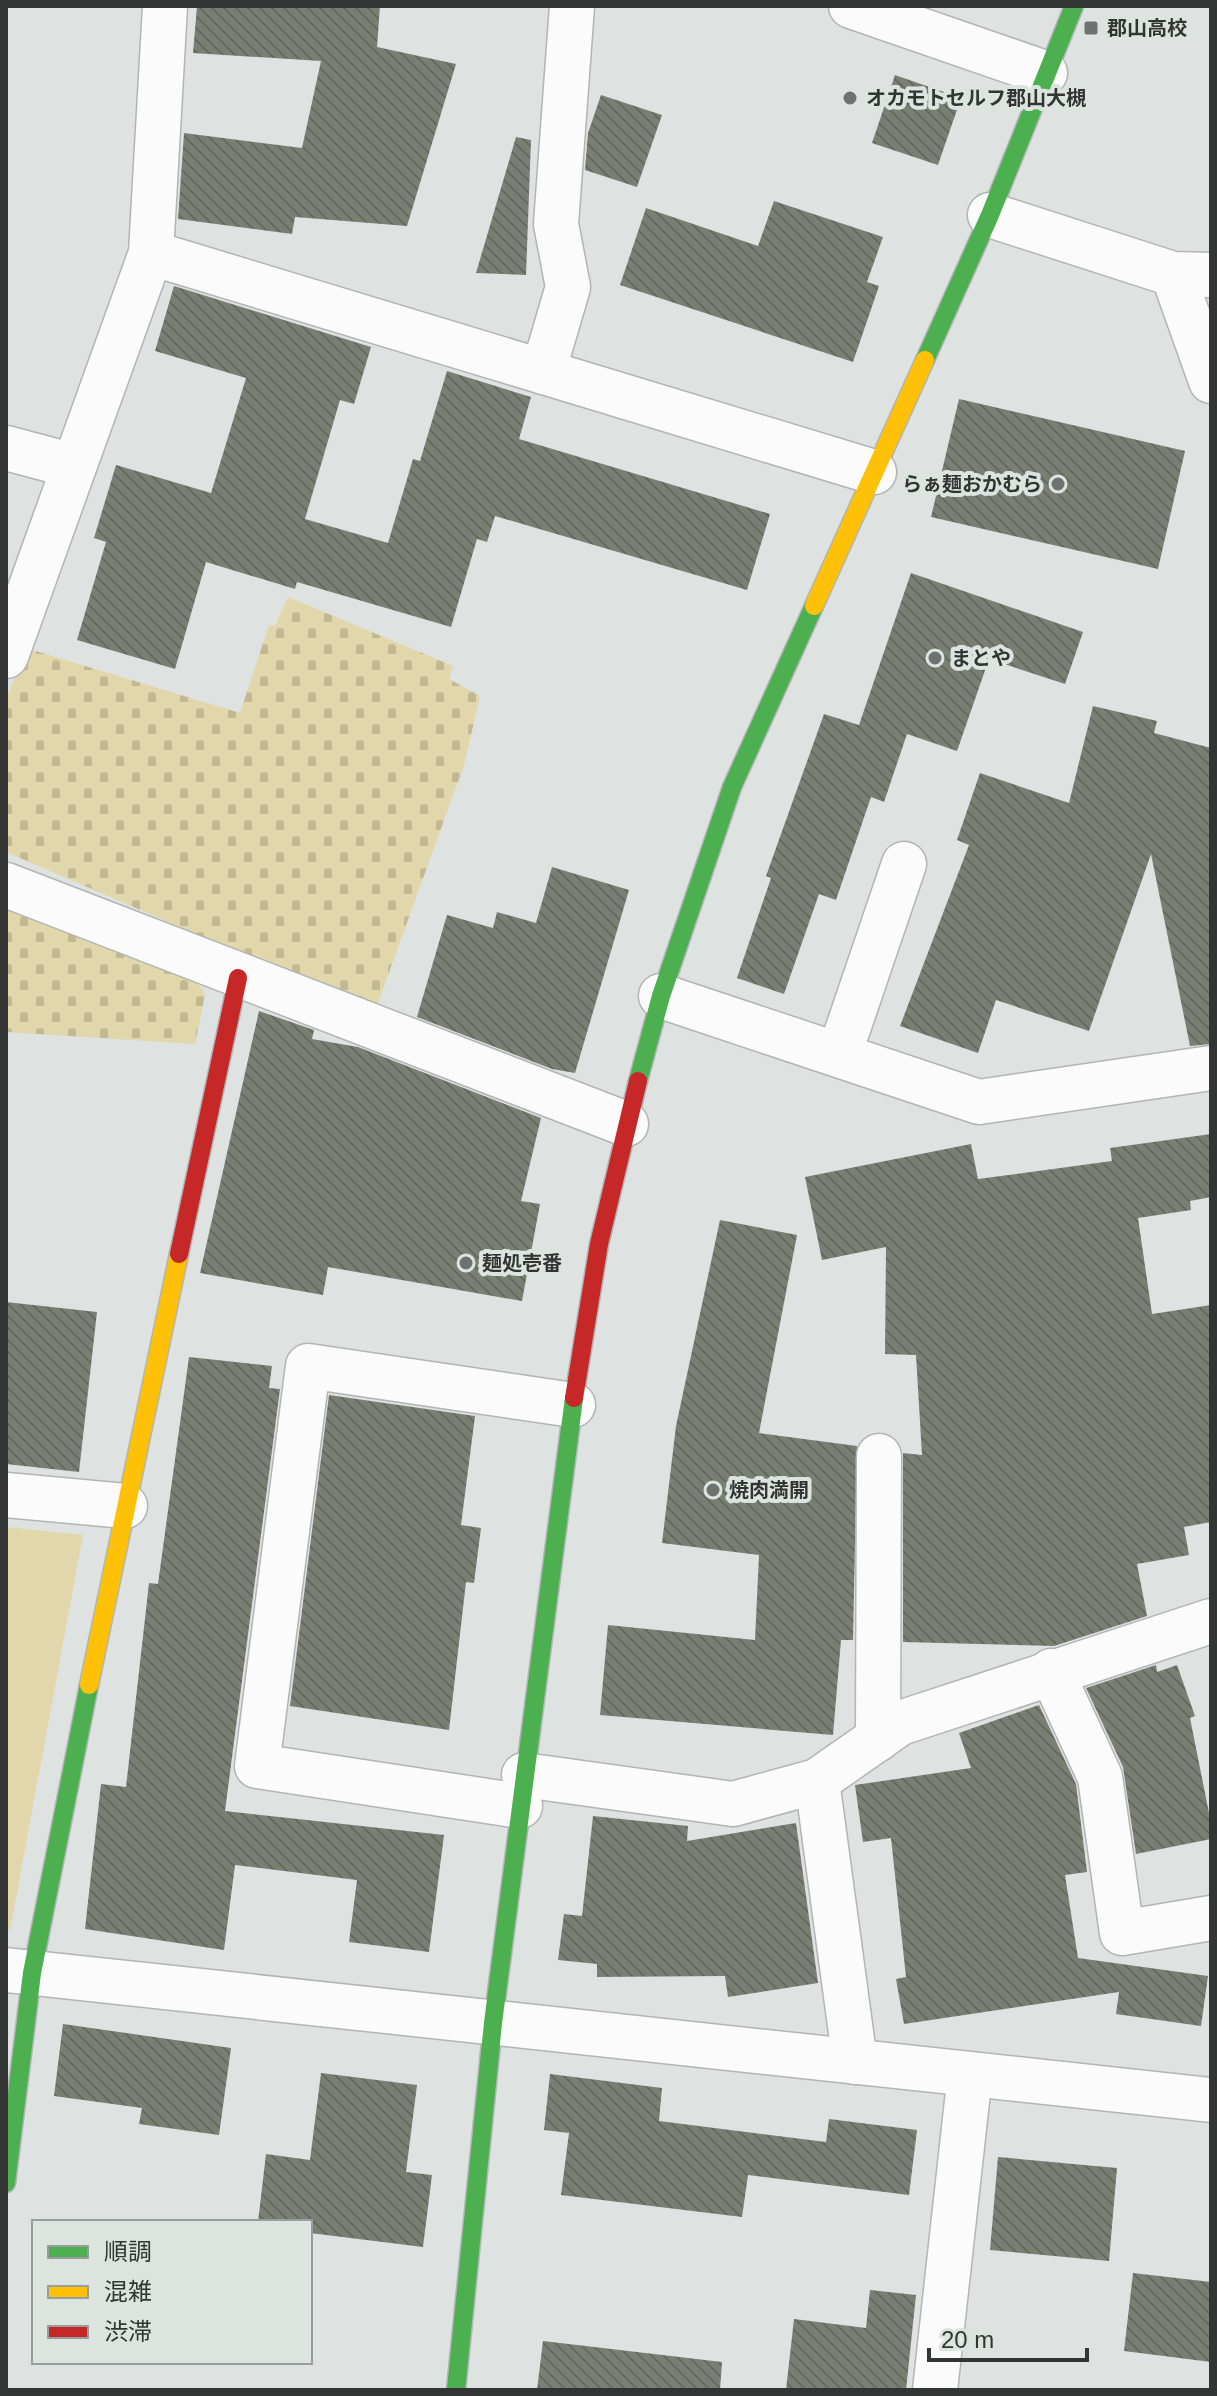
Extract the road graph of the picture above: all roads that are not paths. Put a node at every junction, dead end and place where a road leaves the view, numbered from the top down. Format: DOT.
graph roads {
  1 [pos="165,6"];
  2 [pos="572,6"];
  3 [pos="851,6"];
  4 [pos="1074,6"];
  5 [pos="1045,73"];
  6 [pos="990,215"];
  7 [pos="151,253"];
  8 [pos="1192,274"];
  9 [pos="543,372"];
  10 [pos="1211,381"];
  11 [pos="6,448"];
  12 [pos="74,466"];
  13 [pos="874,472"];
  14 [pos="6,656"];
  15 [pos="904,864"];
  16 [pos="6,885"];
  17 [pos="238,978"];
  18 [pos="661,996"];
  19 [pos="839,1055"];
  20 [pos="1211,1068"];
  21 [pos="626,1124"];
  22 [pos="573,1405"];
  23 [pos="879,1456"];
  24 [pos="6,1495"];
  25 [pos="125,1506"];
  26 [pos="1211,1621"];
  27 [pos="1051,1671"];
  28 [pos="878,1739"];
  29 [pos="817,1781"];
  30 [pos="522,1790"];
  31 [pos="1211,1918"];
  32 [pos="19,1971"];
  33 [pos="493,2023"];
  34 [pos="855,2062"];
  35 [pos="970,2074"];
  36 [pos="1211,2100"];
  37 [pos="6,2183"];
  38 [pos="456,2390"];
  39 [pos="935,2390"];
  1 -- 7 [label="street"];
  2 -- 9 [label="street"];
  3 -- 5 [label="street"];
  4 -- 5 [label="street"];
  5 -- 6 [label="street"];
  6 -- 8 [label="street"];
  6 -- 13 [label="street"];
  7 -- 9 [label="street"];
  7 -- 12 [label="street"];
  8 -- 10 [label="street"];
  9 -- 13 [label="street"];
  11 -- 12 [label="street"];
  12 -- 14 [label="street"];
  13 -- 18 [label="street"];
  15 -- 19 [label="street"];
  16 -- 17 [label="street"];
  17 -- 21 [label="street"];
  17 -- 25 [label="street"];
  18 -- 19 [label="street"];
  18 -- 21 [label="street"];
  19 -- 20 [label="street"];
  21 -- 22 [label="street"];
  22 -- 30 [label="street"];
  22 -- 30 [label="street"];
  23 -- 28 [label="street"];
  24 -- 25 [label="street"];
  25 -- 32 [label="street"];
  26 -- 27 [label="street"];
  27 -- 28 [label="street"];
  27 -- 31 [label="street"];
  28 -- 29 [label="street"];
  29 -- 30 [label="street"];
  29 -- 34 [label="street"];
  30 -- 33 [label="street"];
  32 -- 33 [label="street"];
  32 -- 37 [label="street"];
  33 -- 34 [label="street"];
  33 -- 38 [label="street"];
  34 -- 35 [label="street"];
  35 -- 36 [label="street"];
  35 -- 39 [label="street"];
}
